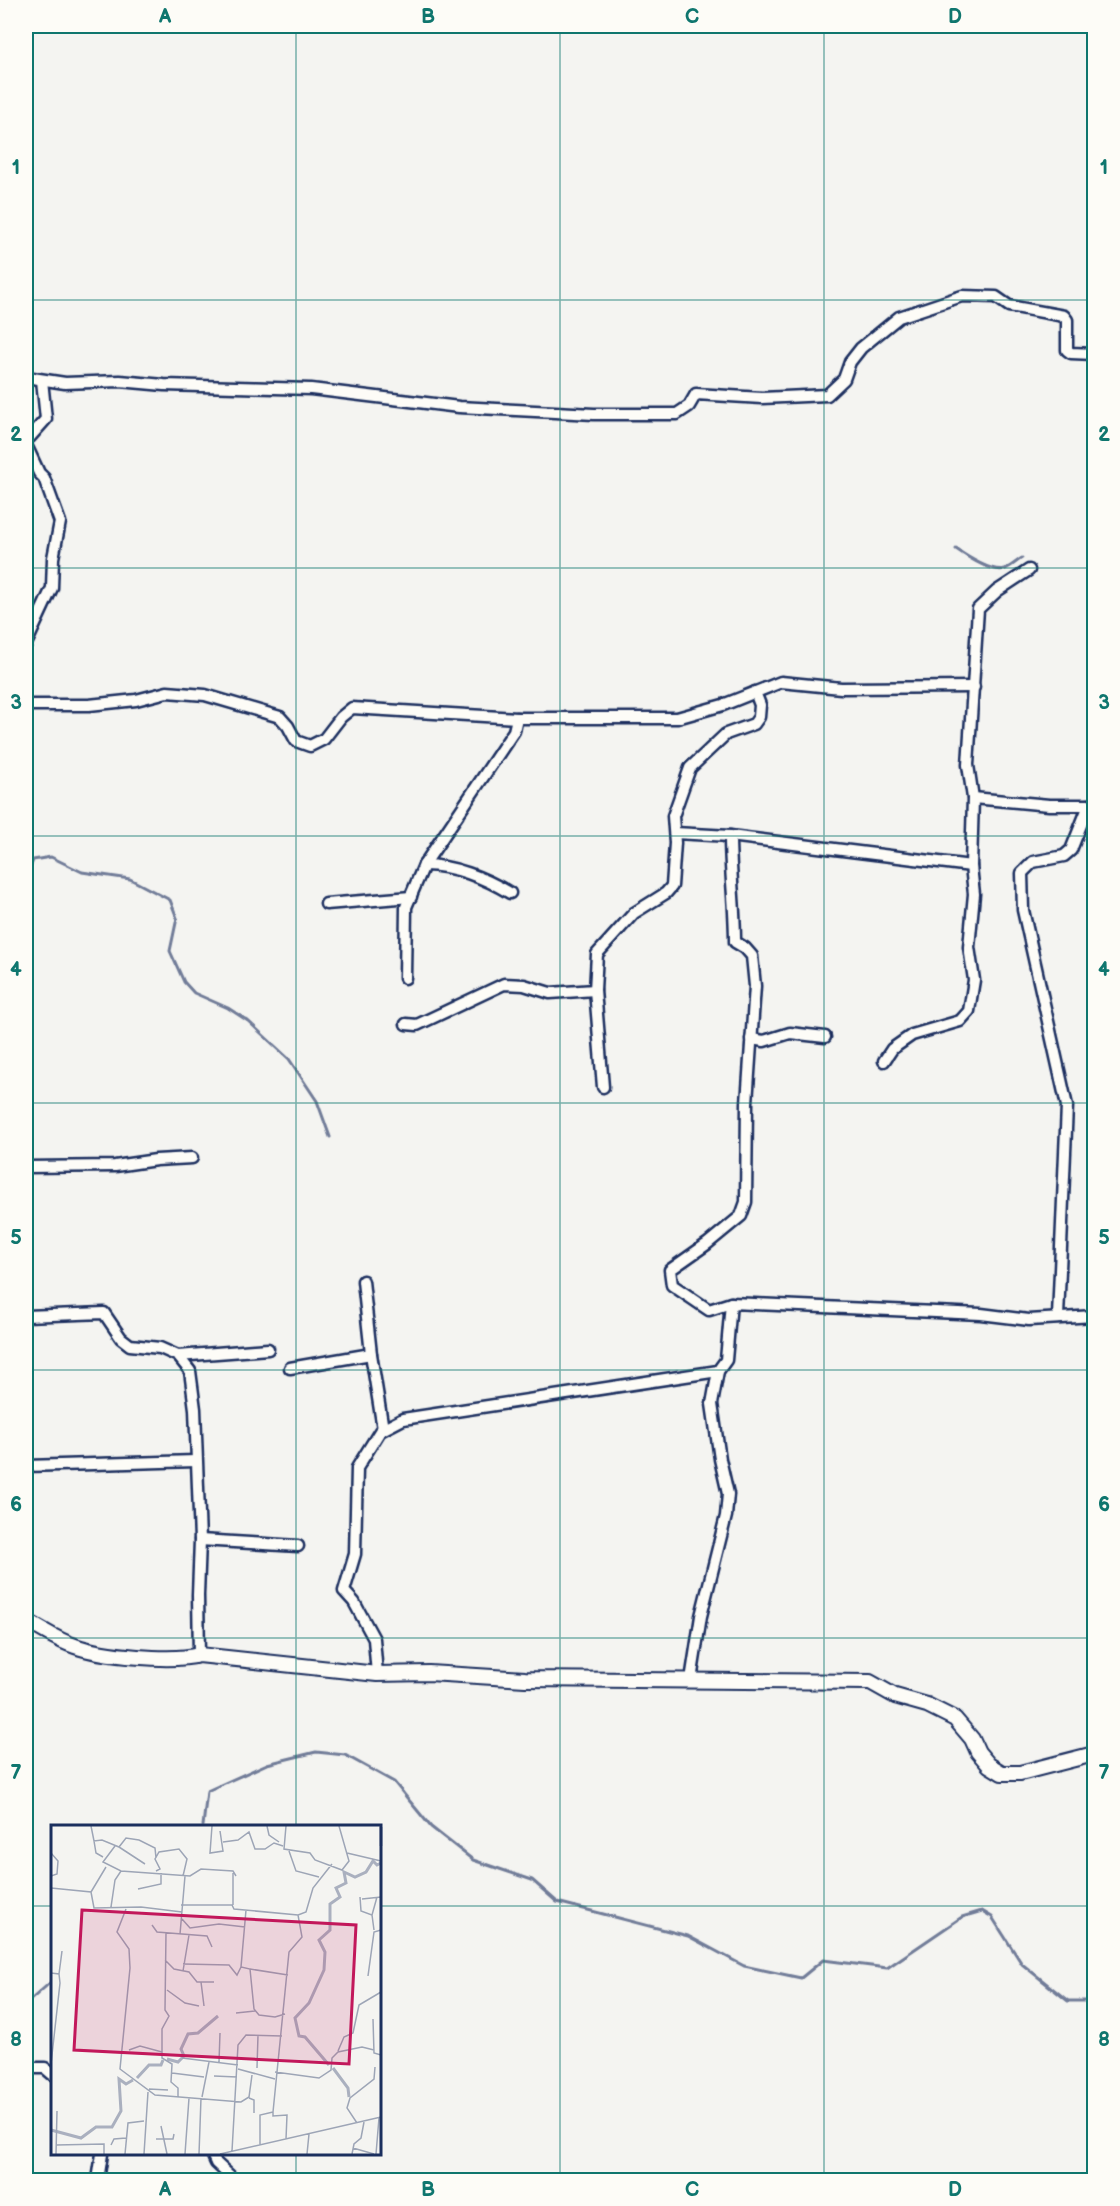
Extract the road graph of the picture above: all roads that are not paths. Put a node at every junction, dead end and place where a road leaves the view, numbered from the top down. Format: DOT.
graph roads {
  1 [pos="1095,354"];
  2 [pos="26,377"];
  3 [pos="42,380"];
  4 [pos="26,439"];
  5 [pos="26,445"];
  6 [pos="1029,570"];
  7 [pos="26,644"];
  8 [pos="974,687"];
  9 [pos="755,692"];
  10 [pos="26,705"];
  11 [pos="517,718"];
  12 [pos="973,798"];
  13 [pos="1092,805"];
  14 [pos="675,833"];
  15 [pos="730,836"];
  16 [pos="424,865"];
  17 [pos="971,866"];
  18 [pos="510,893"];
  19 [pos="411,897"];
  20 [pos="326,904"];
  21 [pos="405,978"];
  22 [pos="595,990"];
  23 [pos="406,1024"];
  24 [pos="825,1037"];
  25 [pos="751,1039"];
  26 [pos="884,1061"];
  27 [pos="603,1087"];
  28 [pos="192,1158"];
  29 [pos="26,1167"];
  30 [pos="363,1281"];
  31 [pos="731,1303"];
  32 [pos="26,1316"];
  33 [pos="1095,1316"];
  34 [pos="1058,1317"];
  35 [pos="268,1349"];
  36 [pos="371,1354"];
  37 [pos="178,1356"];
  38 [pos="291,1368"];
  39 [pos="718,1371"];
  40 [pos="383,1429"];
  41 [pos="196,1461"];
  42 [pos="26,1466"];
  43 [pos="200,1540"];
  44 [pos="298,1546"];
  45 [pos="26,1621"];
  46 [pos="199,1655"];
  47 [pos="377,1674"];
  48 [pos="692,1680"];
  49 [pos="1095,1754"];
  50 [pos="26,2068"];
  51 [pos="51,2073"];
  52 [pos="102,2155"];
  53 [pos="212,2155"];
  54 [pos="98,2181"];
  55 [pos="231,2181"];
  1 -- 3 [label="street"];
  2 -- 3 [label="street"];
  3 -- 4 [label="street"];
  5 -- 7 [label="street"];
  6 -- 8 [label="street"];
  8 -- 9 [label="street"];
  8 -- 12 [label="street"];
  9 -- 11 [label="street"];
  9 -- 14 [label="street"];
  10 -- 11 [label="street"];
  11 -- 16 [label="street"];
  12 -- 13 [label="street"];
  12 -- 17 [label="street"];
  13 -- 34 [label="street"];
  14 -- 15 [label="street"];
  14 -- 22 [label="street"];
  15 -- 17 [label="street"];
  15 -- 25 [label="street"];
  16 -- 18 [label="street"];
  16 -- 19 [label="street"];
  17 -- 26 [label="street"];
  19 -- 20 [label="street"];
  19 -- 21 [label="street"];
  22 -- 23 [label="street"];
  22 -- 27 [label="street"];
  24 -- 25 [label="street"];
  25 -- 31 [label="street"];
  28 -- 29 [label="street"];
  30 -- 36 [label="street"];
  31 -- 34 [label="street"];
  31 -- 39 [label="street"];
  32 -- 37 [label="street"];
  33 -- 34 [label="street"];
  35 -- 37 [label="street"];
  36 -- 38 [label="street"];
  36 -- 40 [label="street"];
  37 -- 41 [label="street"];
  39 -- 40 [label="street"];
  39 -- 48 [label="street"];
  40 -- 47 [label="street"];
  41 -- 42 [label="street"];
  41 -- 43 [label="street"];
  43 -- 44 [label="street"];
  43 -- 46 [label="street"];
  45 -- 46 [label="street"];
  46 -- 47 [label="street"];
  47 -- 48 [label="street"];
  48 -- 49 [label="street"];
  50 -- 51 [label="street"];
  52 -- 54 [label="street"];
  53 -- 55 [label="street"];
}
